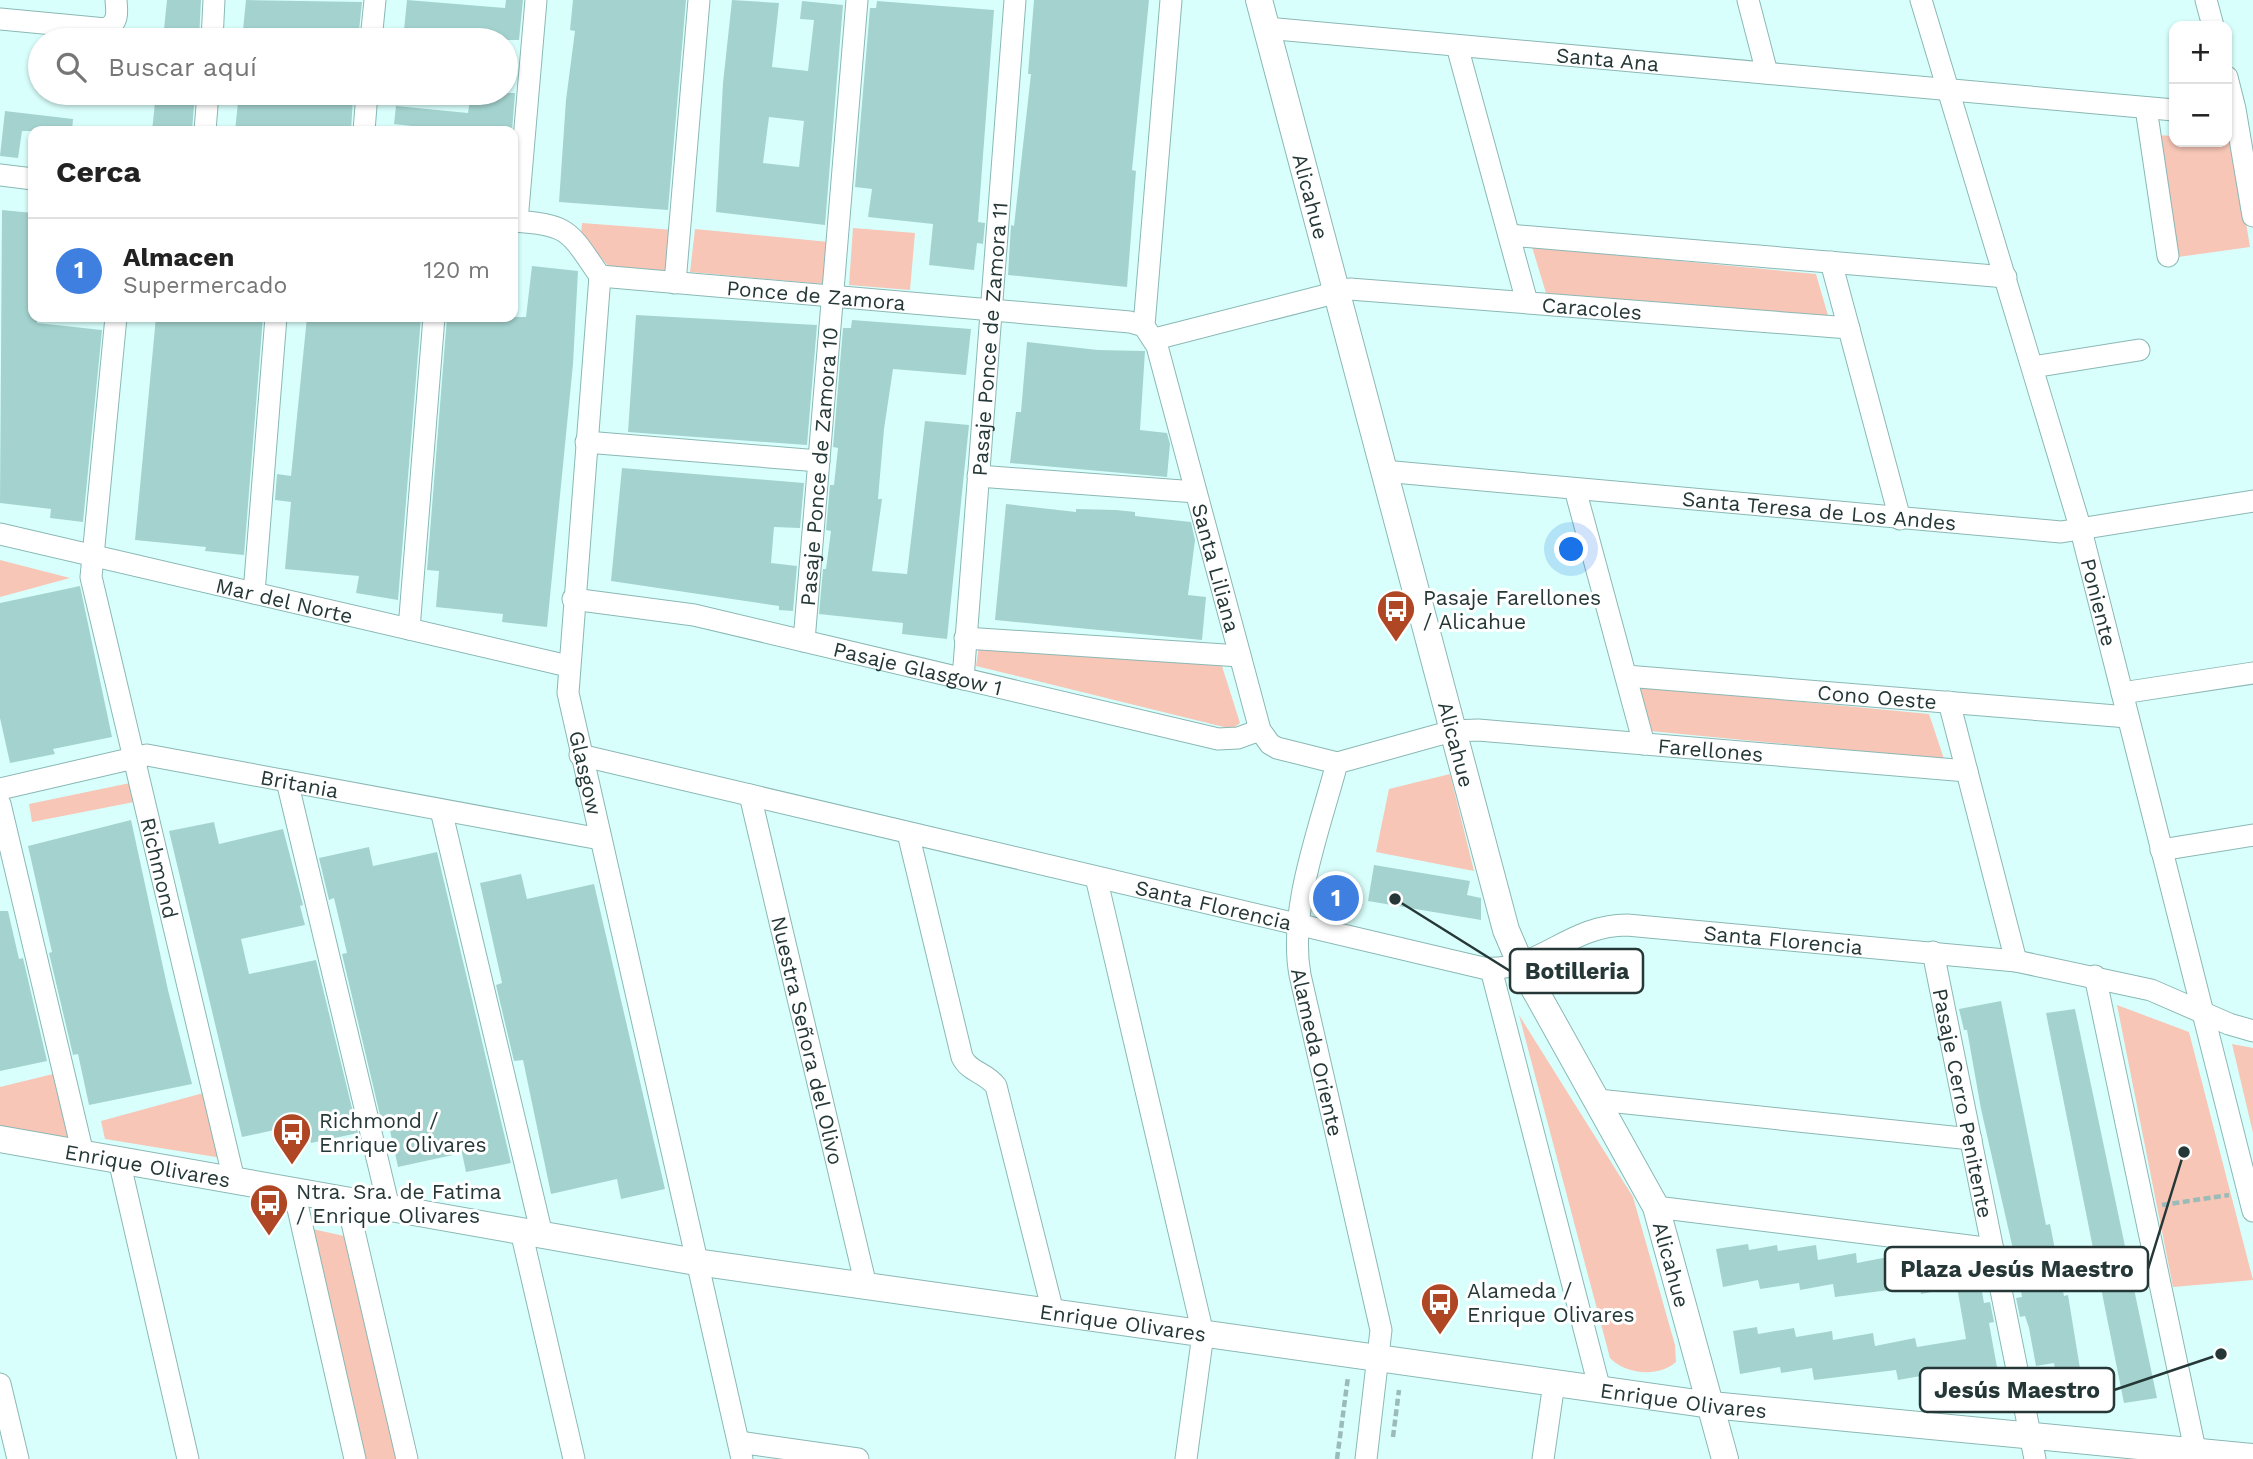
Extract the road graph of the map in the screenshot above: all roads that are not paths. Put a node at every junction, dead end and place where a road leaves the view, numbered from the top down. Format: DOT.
graph roads {
  1 [pos="116,0"];
  2 [pos="214,0"];
  3 [pos="375,0"];
  4 [pos="536,0"];
  5 [pos="699,0"];
  6 [pos="857,0"];
  7 [pos="1015,0"];
  8 [pos="1171,0"];
  9 [pos="1259,0"];
  10 [pos="1748,0"];
  11 [pos="1921,0"];
  12 [pos="2206,0"];
  13 [pos="0,19"];
  14 [pos="2212,21"];
  15 [pos="89,28"];
  16 [pos="103,28"];
  17 [pos="213,28"];
  18 [pos="372,28"];
  19 [pos="1266,28"];
  20 [pos="1457,46"];
  21 [pos="1767,73"];
  22 [pos="2229,84"];
  23 [pos="1949,90"];
  24 [pos="207,105"];
  25 [pos="366,105"];
  26 [pos="2147,108"];
  27 [pos="2238,109"];
  28 [pos="2169,110"];
  29 [pos="205,126"];
  30 [pos="364,126"];
  31 [pos="0,175"];
  32 [pos="28,178"];
  33 [pos="518,189"];
  34 [pos="2253,216"];
  35 [pos="518,221"];
  36 [pos="1509,235"];
  37 [pos="2168,256"];
  38 [pos="1831,262"];
  39 [pos="600,276"];
  40 [pos="2006,277"];
  41 [pos="676,283"];
  42 [pos="1336,292"];
  43 [pos="833,296"];
  44 [pos="1527,302"];
  45 [pos="991,310"];
  46 [pos="117,322"];
  47 [pos="276,322"];
  48 [pos="434,322"];
  49 [pos="1849,328"];
  50 [pos="1149,333"];
  51 [pos="2139,350"];
  52 [pos="2033,367"];
  53 [pos="586,442"];
  54 [pos="819,461"];
  55 [pos="1383,471"];
  56 [pos="978,476"];
  57 [pos="1575,489"];
  58 [pos="1196,492"];
  59 [pos="2253,501"];
  60 [pos="1900,519"];
  61 [pos="2081,530"];
  62 [pos="0,534"];
  63 [pos="95,556"];
  64 [pos="254,593"];
  65 [pos="573,599"];
  66 [pos="409,629"];
  67 [pos="965,638"];
  68 [pos="804,641"];
  69 [pos="1240,656"];
  70 [pos="568,666"];
  71 [pos="2253,673"];
  72 [pos="1626,676"];
  73 [pos="963,679"];
  74 [pos="2122,693"];
  75 [pos="1948,702"];
  76 [pos="2128,717"];
  77 [pos="1260,730"];
  78 [pos="1452,731"];
  79 [pos="1644,744"];
  80 [pos="580,755"];
  81 [pos="133,758"];
  82 [pos="1337,763"];
  83 [pos="1967,771"];
  84 [pos="287,781"];
  85 [pos="0,789"];
  86 [pos="750,795"];
  87 [pos="0,804"];
  88 [pos="441,810"];
  89 [pos="908,832"];
  90 [pos="2253,835"];
  91 [pos="600,839"];
  92 [pos="2161,850"];
  93 [pos="1096,877"];
  94 [pos="1297,925"];
  95 [pos="1933,952"];
  96 [pos="2016,961"];
  97 [pos="1521,965"];
  98 [pos="1491,969"];
  99 [pos="2095,976"];
  100 [pos="2201,1011"];
  101 [pos="2253,1031"];
  102 [pos="1598,1100"];
  103 [pos="0,1139"];
  104 [pos="1971,1139"];
  105 [pos="83,1154"];
  106 [pos="119,1160"];
  107 [pos="234,1180"];
  108 [pos="294,1191"];
  109 [pos="347,1201"];
  110 [pos="2251,1201"];
  111 [pos="1656,1207"];
  112 [pos="389,1208"];
  113 [pos="532,1233"];
  114 [pos="1993,1249"];
  115 [pos="696,1262"];
  116 [pos="866,1286"];
  117 [pos="1053,1312"];
  118 [pos="1203,1334"];
  119 [pos="1380,1359"];
  120 [pos="1554,1383"];
  121 [pos="0,1384"];
  122 [pos="1600,1390"];
  123 [pos="1711,1405"];
  124 [pos="2033,1448"];
  125 [pos="741,1451"];
  126 [pos="2196,1455"];
  127 [pos="2253,1457"];
  128 [pos="18,1459"];
  129 [pos="188,1459"];
  130 [pos="355,1459"];
  131 [pos="407,1459"];
  132 [pos="574,1459"];
  133 [pos="858,1459"];
  134 [pos="1186,1459"];
  135 [pos="1366,1459"];
  136 [pos="1543,1459"];
  137 [pos="1725,1459"];
  1 -- 16 [label="street"];
  2 -- 17 [label="street"];
  3 -- 18 [label="street"];
  4 -- 33 [label="street"];
  5 -- 41 [label="street"];
  6 -- 43 [label="street, Pasaje Ponce de Zamora 10"];
  7 -- 45 [label="street, Pasaje Ponce de Zamora 11"];
  8 -- 50 [label="street, Santa Liliana"];
  9 -- 19 [label="street, Alicahue"];
  10 -- 21 [label="street"];
  11 -- 23 [label="street, Poniente"];
  12 -- 14 [label="street"];
  13 -- 15 [label="street"];
  19 -- 20 [label="street, Santa Ana"];
  19 -- 42 [label="street, Alicahue"];
  20 -- 21 [label="street, Santa Ana"];
  20 -- 36 [label="street"];
  21 -- 23 [label="street, Santa Ana"];
  22 -- 27 [label="street"];
  23 -- 26 [label="street, Santa Ana"];
  23 -- 40 [label="street, Poniente"];
  24 -- 29 [label="street"];
  25 -- 30 [label="street"];
  26 -- 28 [label="street, Santa Ana"];
  26 -- 37 [label="street"];
  27 -- 34 [label="street"];
  31 -- 32 [label="street"];
  35 -- 39 [label="street"];
  36 -- 38 [label="street"];
  36 -- 44 [label="street"];
  38 -- 40 [label="street"];
  38 -- 49 [label="street"];
  39 -- 41 [label="street, Ponce de Zamora"];
  39 -- 53 [label="street, Glasgow"];
  40 -- 52 [label="street, Poniente"];
  41 -- 43 [label="street, Ponce de Zamora"];
  42 -- 44 [label="street, Caracoles"];
  42 -- 50 [label="street, Caracoles"];
  42 -- 55 [label="street, Alicahue"];
  43 -- 45 [label="street, Ponce de Zamora"];
  43 -- 54 [label="street, Pasaje Ponce de Zamora 10"];
  44 -- 49 [label="street, Caracoles"];
  45 -- 50 [label="street, Ponce de Zamora"];
  45 -- 56 [label="street, Pasaje Ponce de Zamora 11"];
  46 -- 63 [label="street, Richmond"];
  47 -- 64 [label="street"];
  48 -- 66 [label="street"];
  49 -- 60 [label="street"];
  50 -- 58 [label="street, Santa Liliana"];
  51 -- 52 [label="street"];
  52 -- 61 [label="street, Poniente"];
  53 -- 54 [label="street"];
  53 -- 65 [label="street, Glasgow"];
  54 -- 68 [label="street, Pasaje Ponce de Zamora 10"];
  55 -- 57 [label="street, Santa Teresa de Los Andes"];
  55 -- 78 [label="street, Alicahue"];
  56 -- 58 [label="street"];
  56 -- 67 [label="street, Pasaje Ponce de Zamora 11"];
  57 -- 60 [label="street, Santa Teresa de Los Andes"];
  57 -- 72 [label="street"];
  58 -- 69 [label="street, Santa Liliana"];
  59 -- 61 [label="street, Santa Teresa de Los Andes"];
  60 -- 61 [label="street, Santa Teresa de Los Andes"];
  61 -- 74 [label="street, Poniente"];
  62 -- 63 [label="street, Mar del Norte"];
  63 -- 64 [label="street, Mar del Norte"];
  63 -- 81 [label="street, Richmond"];
  64 -- 66 [label="street, Mar del Norte"];
  65 -- 68 [label="street, Pasaje Glasgow 1"];
  65 -- 70 [label="street, Glasgow"];
  66 -- 70 [label="street, Mar del Norte"];
  67 -- 69 [label="street"];
  67 -- 73 [label="street, Pasaje Ponce de Zamora 11"];
  68 -- 73 [label="street, Pasaje Glasgow 1"];
  69 -- 77 [label="street, Santa Liliana"];
  70 -- 80 [label="street, Glasgow"];
  71 -- 74 [label="street"];
  72 -- 75 [label="street, Cono Oeste"];
  72 -- 79 [label="street"];
  73 -- 77 [label="street, Pasaje Glasgow 1"];
  74 -- 76 [label="street, Poniente"];
  75 -- 76 [label="street, Cono Oeste"];
  75 -- 83 [label="street"];
  76 -- 92 [label="street, Poniente"];
  77 -- 82 [label="street"];
  78 -- 79 [label="street, Farellones"];
  78 -- 82 [label="street"];
  78 -- 97 [label="street, Alicahue"];
  79 -- 83 [label="street, Farellones"];
  80 -- 86 [label="street, Santa Florencia"];
  80 -- 91 [label="street, Glasgow"];
  81 -- 84 [label="street, Britania"];
  81 -- 85 [label="street, Britania"];
  81 -- 107 [label="street, Richmond"];
  82 -- 94 [label="street, Alameda Oriente"];
  83 -- 96 [label="street"];
  84 -- 88 [label="street, Britania"];
  84 -- 112 [label="street"];
  86 -- 89 [label="street, Santa Florencia"];
  86 -- 116 [label="street, Nuestra Señora del Olivo"];
  87 -- 105 [label="street"];
  88 -- 91 [label="street, Britania"];
  88 -- 113 [label="street"];
  89 -- 93 [label="street, Santa Florencia"];
  89 -- 117 [label="street"];
  90 -- 92 [label="street"];
  91 -- 115 [label="street, Glasgow"];
  92 -- 100 [label="street, Poniente"];
  93 -- 94 [label="street, Santa Florencia"];
  93 -- 118 [label="street"];
  94 -- 98 [label="street, Santa Florencia"];
  94 -- 119 [label="street, Alameda Oriente"];
  95 -- 96 [label="street, Santa Florencia"];
  95 -- 97 [label="street, Santa Florencia"];
  95 -- 104 [label="street, Pasaje Cerro Penitente"];
  96 -- 99 [label="street, Santa Florencia"];
  97 -- 98 [label="street, Santa Florencia"];
  97 -- 102 [label="street, Alicahue"];
  98 -- 122 [label="street"];
  99 -- 100 [label="street, Santa Florencia"];
  99 -- 126 [label="street"];
  100 -- 101 [label="street, Santa Florencia"];
  100 -- 110 [label="street, Poniente"];
  102 -- 104 [label="street"];
  102 -- 111 [label="street, Alicahue"];
  103 -- 105 [label="street, Enrique Olivares"];
  104 -- 114 [label="street, Pasaje Cerro Penitente"];
  105 -- 106 [label="street, Enrique Olivares"];
  106 -- 107 [label="street, Enrique Olivares"];
  106 -- 129 [label="street"];
  107 -- 108 [label="street, Enrique Olivares"];
  108 -- 109 [label="street, Enrique Olivares"];
  108 -- 130 [label="street"];
  109 -- 112 [label="street, Enrique Olivares"];
  109 -- 131 [label="street"];
  111 -- 114 [label="street"];
  111 -- 123 [label="street, Alicahue"];
  112 -- 113 [label="street, Enrique Olivares"];
  113 -- 115 [label="street, Enrique Olivares"];
  113 -- 132 [label="street"];
  114 -- 124 [label="street, Pasaje Cerro Penitente"];
  115 -- 116 [label="street, Enrique Olivares"];
  115 -- 125 [label="street, Glasgow"];
  116 -- 117 [label="street, Enrique Olivares"];
  117 -- 118 [label="street, Enrique Olivares"];
  118 -- 119 [label="street, Enrique Olivares"];
  118 -- 134 [label="street"];
  119 -- 120 [label="street, Enrique Olivares"];
  119 -- 135 [label="street, Alameda Oriente"];
  120 -- 122 [label="street, Enrique Olivares"];
  120 -- 136 [label="street"];
  121 -- 128 [label="street"];
  122 -- 123 [label="street, Enrique Olivares"];
  123 -- 124 [label="street, Enrique Olivares"];
  123 -- 137 [label="street, Alicahue"];
  124 -- 126 [label="street, Enrique Olivares"];
  125 -- 133 [label="street"];
  126 -- 127 [label="street, Enrique Olivares"];
}
